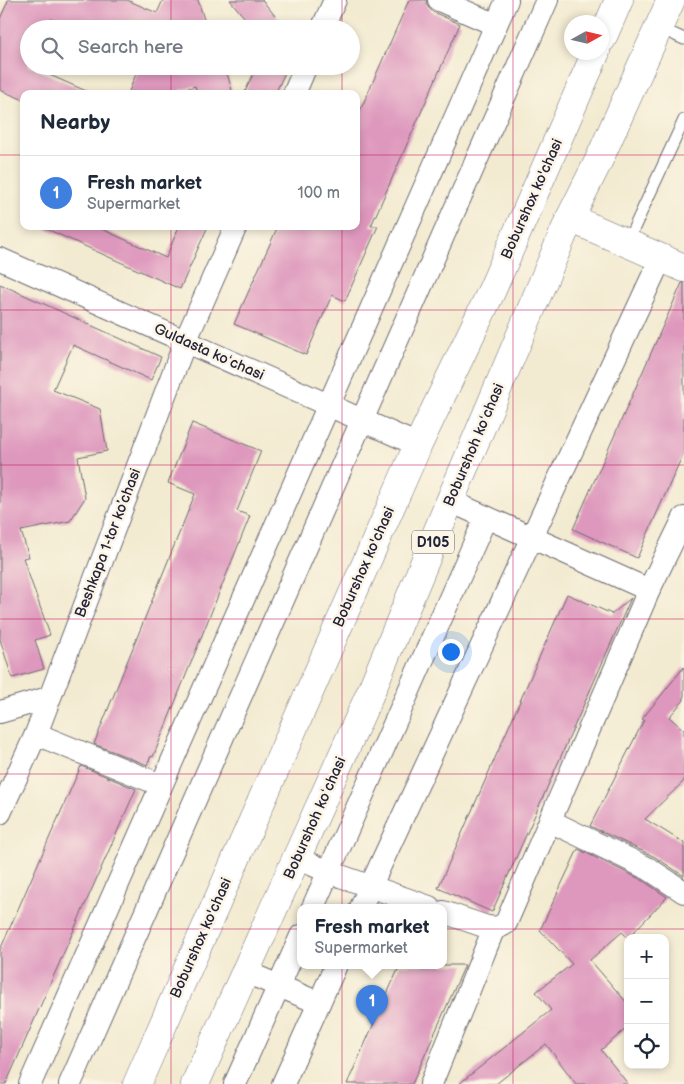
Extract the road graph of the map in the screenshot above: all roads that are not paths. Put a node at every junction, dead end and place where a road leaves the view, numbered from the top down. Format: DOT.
graph roads {
  1 [pos="335,0"];
  2 [pos="439,0"];
  3 [pos="507,0"];
  4 [pos="547,0"];
  5 [pos="619,0"];
  6 [pos="671,0"];
  7 [pos="326,20"];
  8 [pos="609,23"];
  9 [pos="496,26"];
  10 [pos="658,27"];
  11 [pos="684,39"];
  12 [pos="593,60"];
  13 [pos="302,75"];
  14 [pos="296,90"];
  15 [pos="684,120"];
  16 [pos="570,218"];
  17 [pos="234,230"];
  18 [pos="627,243"];
  19 [pos="0,259"];
  20 [pos="673,263"];
  21 [pos="185,342"];
  22 [pos="328,406"];
  23 [pos="362,420"];
  24 [pos="418,445"];
  25 [pos="450,501"];
  26 [pos="486,517"];
  27 [pos="684,518"];
  28 [pos="532,537"];
  29 [pos="649,590"];
  30 [pos="48,698"];
  31 [pos="0,712"];
  32 [pos="36,734"];
  33 [pos="161,785"];
  34 [pos="0,813"];
  35 [pos="550,821"];
  36 [pos="297,858"];
  37 [pos="329,872"];
  38 [pos="370,887"];
  39 [pos="684,892"];
  40 [pos="314,904"];
  41 [pos="362,904"];
  42 [pos="420,904"];
  43 [pos="447,913"];
  44 [pos="494,928"];
  45 [pos="297,945"];
  46 [pos="334,969"];
  47 [pos="246,972"];
  48 [pos="278,986"];
  49 [pos="319,1003"];
  50 [pos="30,1084"];
  51 [pos="70,1084"];
  52 [pos="137,1084"];
  53 [pos="195,1084"];
  54 [pos="235,1084"];
  55 [pos="283,1084"];
  56 [pos="431,1084"];
  1 -- 7 [label="street"];
  2 -- 9 [label="street"];
  3 -- 9 [label="street"];
  4 -- 23 [label="street"];
  5 -- 8 [label="main road"];
  6 -- 10 [label="main road, Boburshoh koʻchasi / D105"];
  9 -- 22 [label="street"];
  10 -- 11 [label="lane"];
  10 -- 16 [label="main road, Boburshoh koʻchasi / D105"];
  12 -- 24 [label="main road, Boburshox ko'chasi"];
  13 -- 14 [label="street"];
  15 -- 18 [label="lane"];
  16 -- 18 [label="main road"];
  16 -- 25 [label="main road, Boburshoh koʻchasi / D105"];
  17 -- 21 [label="street, Beshkapa 1-tor koʼchasi"];
  18 -- 20 [label="main road"];
  19 -- 21 [label="street, Guldasta koʻchasi"];
  20 -- 28 [label="street"];
  21 -- 22 [label="street, Guldasta koʻchasi"];
  21 -- 30 [label="street, Beshkapa 1-tor koʼchasi"];
  22 -- 23 [label="street, Guldasta koʻchasi"];
  22 -- 33 [label="street"];
  23 -- 24 [label="street, Guldasta koʻchasi"];
  23 -- 51 [label="street"];
  24 -- 52 [label="main road, Boburshox ko'chasi"];
  25 -- 26 [label="street"];
  25 -- 36 [label="main road, Boburshoh koʻchasi / D105"];
  26 -- 28 [label="street"];
  26 -- 37 [label="street"];
  27 -- 29 [label="street"];
  28 -- 29 [label="street"];
  28 -- 38 [label="street"];
  29 -- 35 [label="street"];
  30 -- 31 [label="street"];
  30 -- 32 [label="street, Beshkapa 1-tor koʼchasi"];
  32 -- 33 [label="street"];
  32 -- 34 [label="street, Beshkapa 1-tor koʼchasi"];
  33 -- 50 [label="street"];
  35 -- 39 [label="street"];
  35 -- 44 [label="street"];
  36 -- 37 [label="street"];
  36 -- 47 [label="main road, Boburshoh koʻchasi / D105"];
  37 -- 38 [label="street"];
  37 -- 40 [label="street"];
  38 -- 41 [label="street"];
  38 -- 42 [label="street"];
  43 -- 44 [label="street"];
  44 -- 56 [label="street"];
  45 -- 48 [label="street"];
  46 -- 49 [label="street"];
  47 -- 48 [label="street"];
  47 -- 53 [label="main road, Boburshoh koʻchasi / D105"];
  48 -- 49 [label="street"];
  48 -- 54 [label="street"];
  49 -- 55 [label="street"];
}
